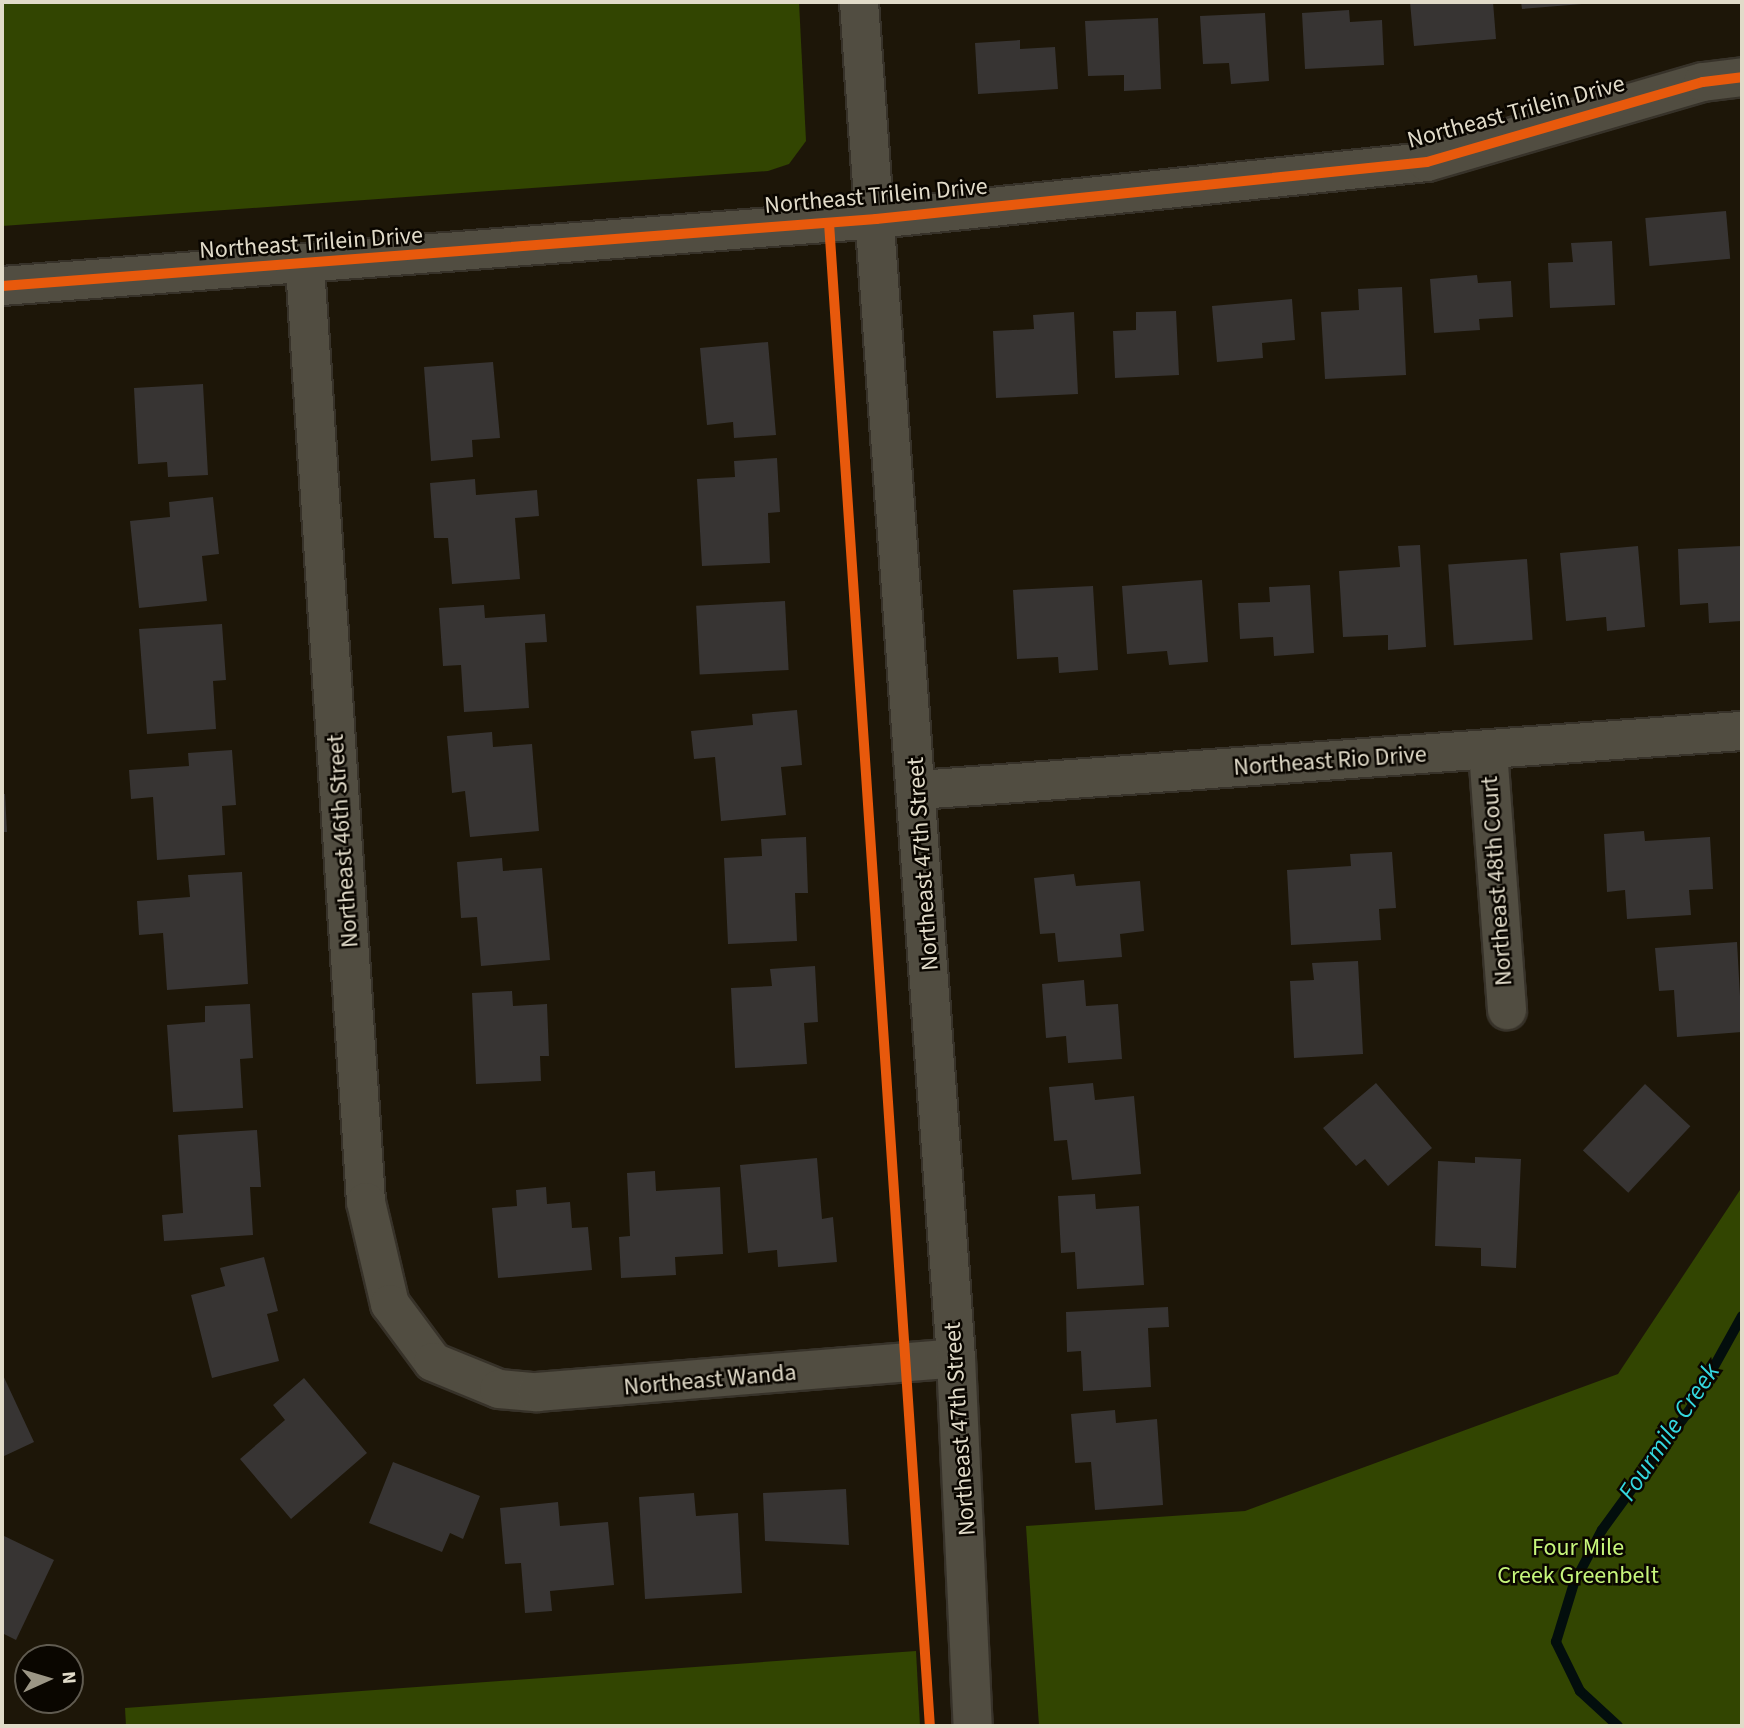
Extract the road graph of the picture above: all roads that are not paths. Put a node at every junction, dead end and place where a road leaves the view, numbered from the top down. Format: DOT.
graph roads {
  1 [pos="859,2"];
  2 [pos="1742,77"];
  3 [pos="876,219"];
  4 [pos="305,266"];
  5 [pos="2,286"];
  6 [pos="1742,731"];
  7 [pos="1488,751"];
  8 [pos="918,790"];
  9 [pos="1507,1010"];
  10 [pos="956,1358"];
  11 [pos="466,1378"];
  12 [pos="973,1726"];
  1 -- 3 [label="street, Northeast 47th Street"];
  2 -- 3 [label="street, Northeast Trilein Drive"];
  3 -- 4 [label="street, Northeast Trilein Drive"];
  3 -- 8 [label="street, Northeast 47th Street"];
  4 -- 5 [label="street, Northeast Trilein Drive"];
  4 -- 11 [label="street, Northeast 46th Street"];
  6 -- 7 [label="street, Northeast Rio Drive"];
  7 -- 8 [label="street, Northeast Rio Drive"];
  7 -- 9 [label="street, Northeast 48th Court"];
  8 -- 10 [label="street, Northeast 47th Street"];
  10 -- 11 [label="street, Northeast Wanda"];
  10 -- 12 [label="street, Northeast 47th Street"];
}
